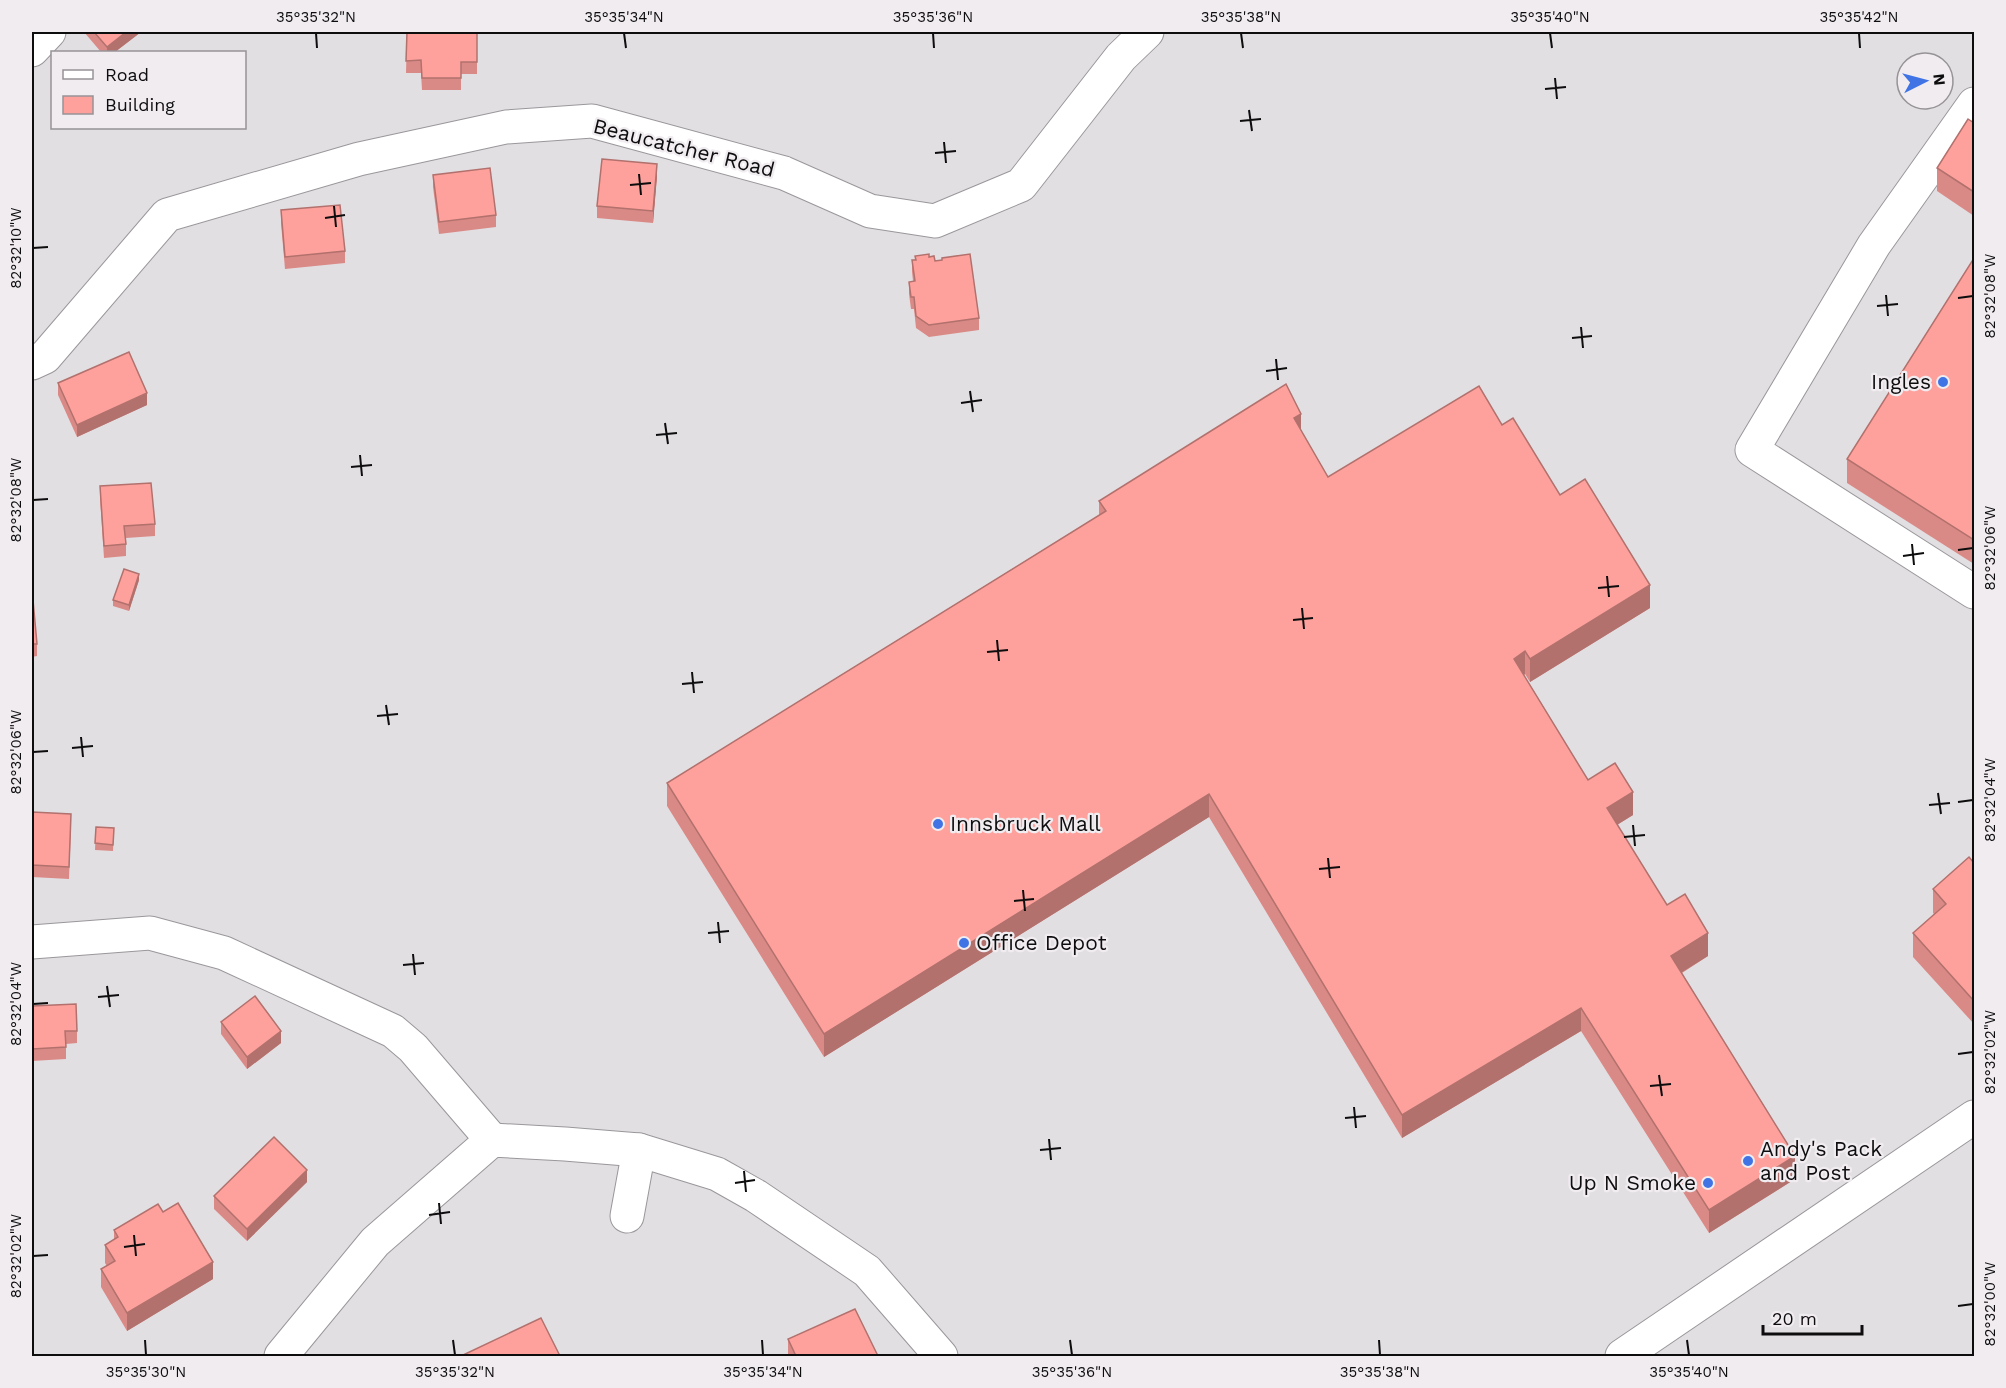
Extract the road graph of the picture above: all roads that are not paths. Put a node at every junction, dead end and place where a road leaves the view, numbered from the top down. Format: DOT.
graph roads {
  1 [pos="49,32"];
  2 [pos="1147,32"];
  3 [pos="32,50"];
  4 [pos="1974,104"];
  5 [pos="32,363"];
  6 [pos="1974,591"];
  7 [pos="32,942"];
  8 [pos="1974,1116"];
  9 [pos="492,1140"];
  10 [pos="639,1150"];
  11 [pos="627,1216"];
  12 [pos="281,1356"];
  13 [pos="941,1356"];
  14 [pos="1622,1356"];
  1 -- 3 [label="street"];
  2 -- 5 [label="street, Beaucatcher Road"];
  4 -- 6 [label="street"];
  7 -- 9 [label="street"];
  8 -- 14 [label="street"];
  9 -- 10 [label="street"];
  9 -- 12 [label="street"];
  10 -- 11 [label="street"];
  10 -- 13 [label="street"];
}
